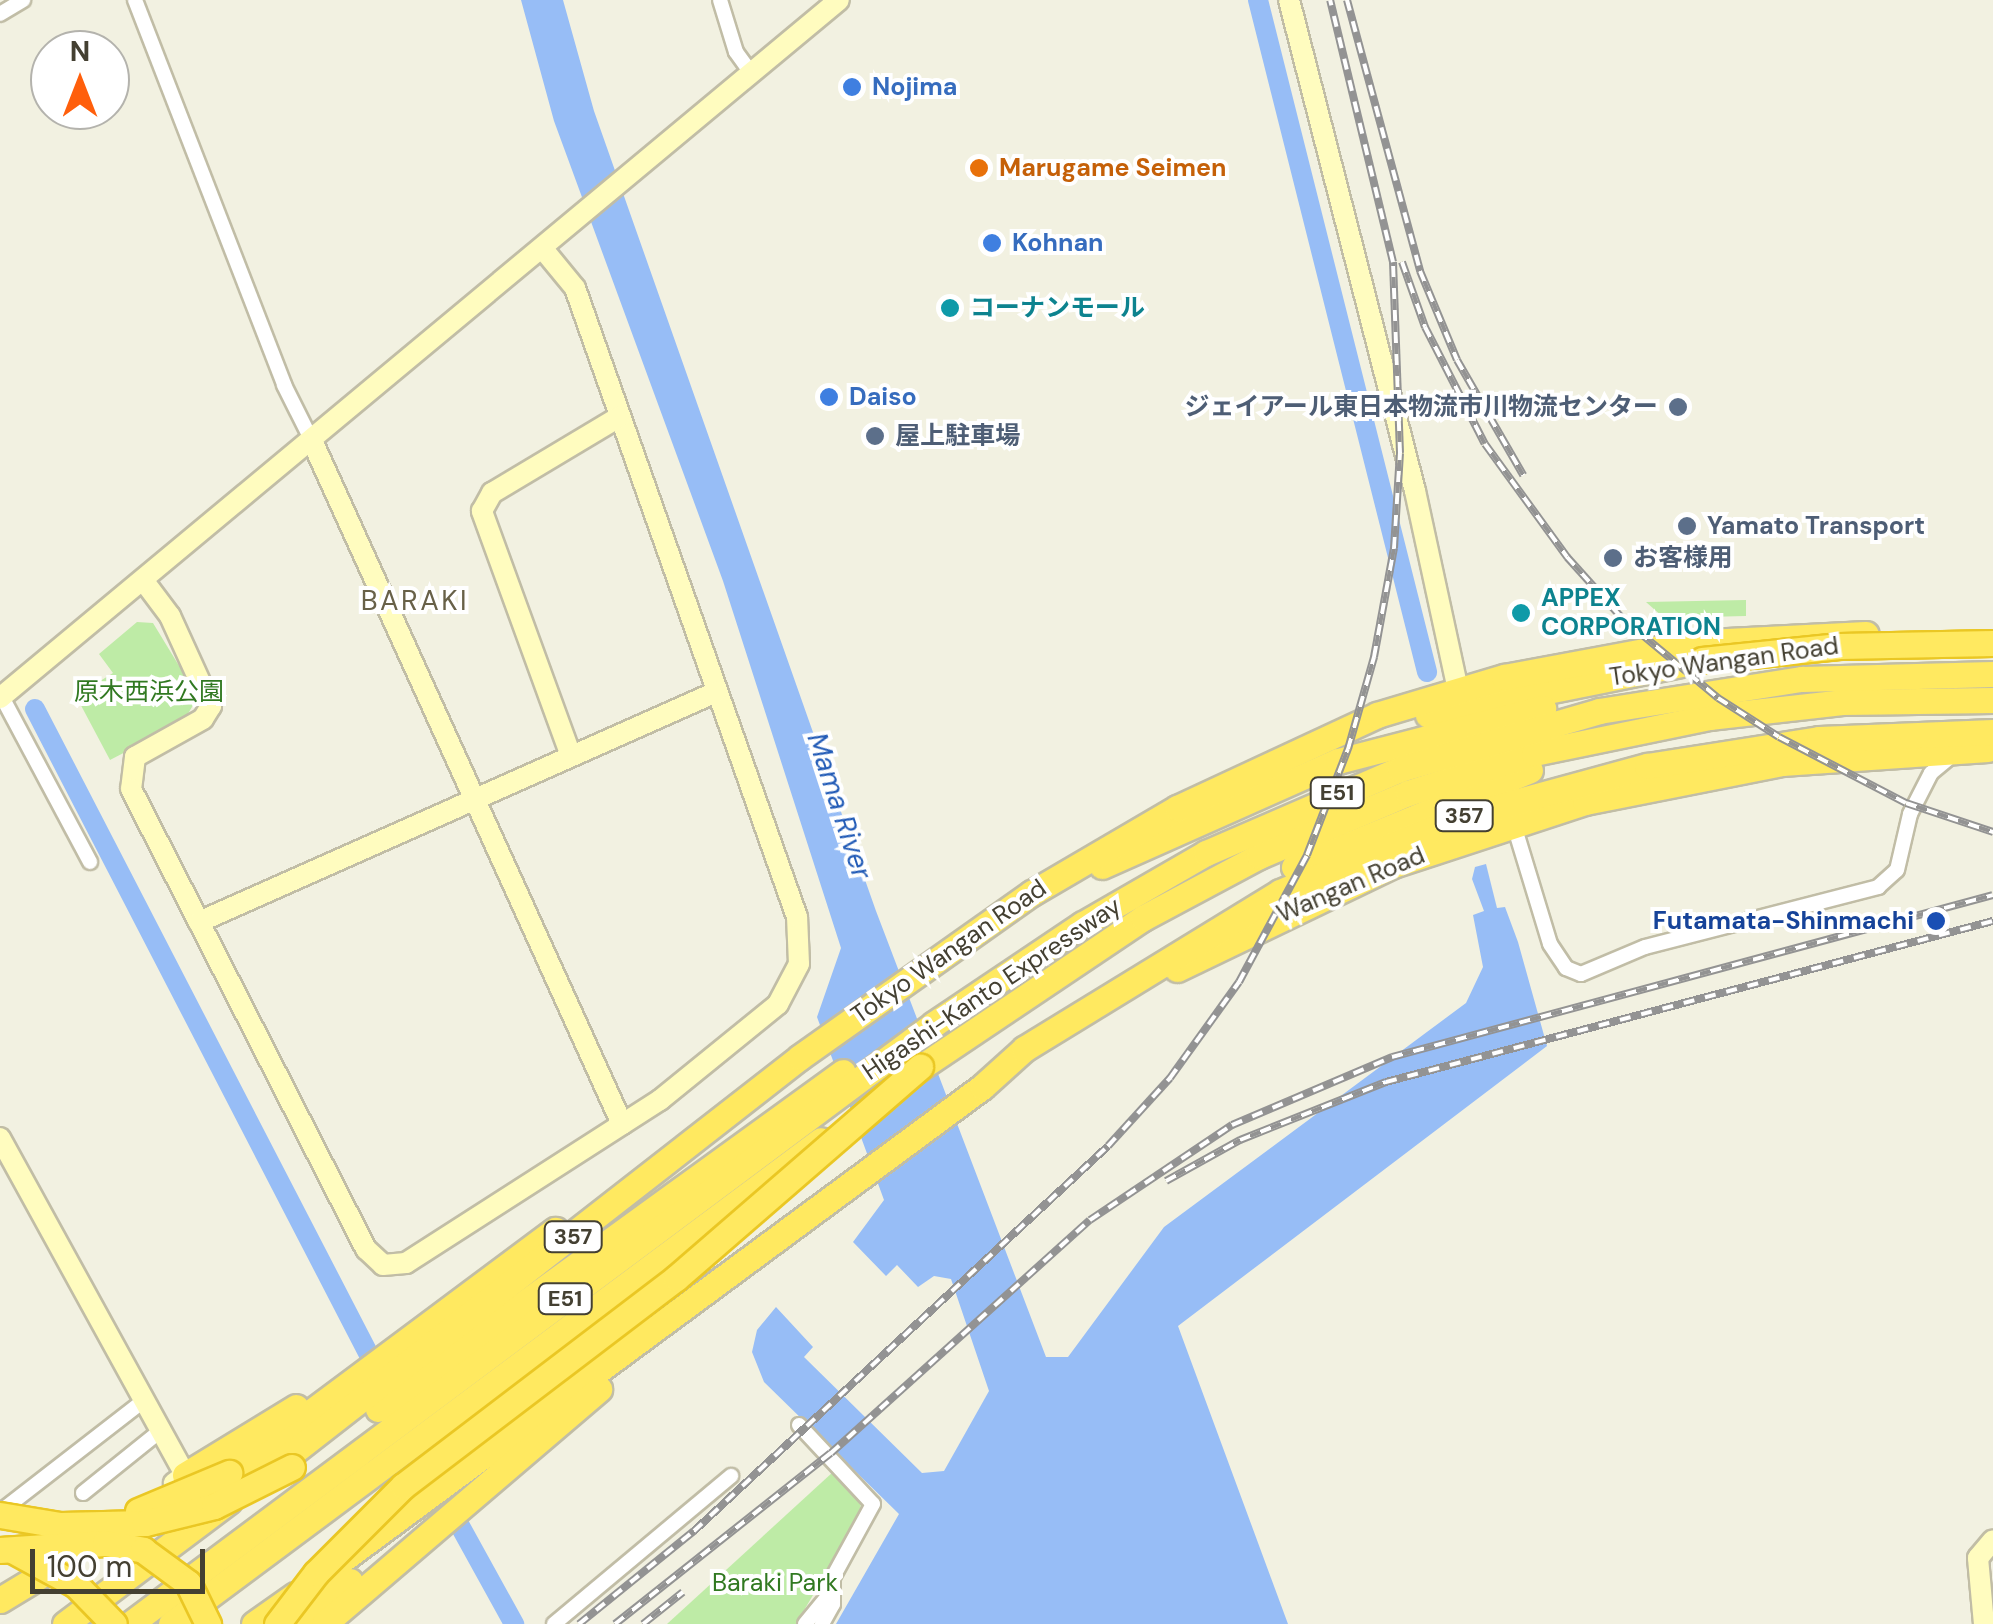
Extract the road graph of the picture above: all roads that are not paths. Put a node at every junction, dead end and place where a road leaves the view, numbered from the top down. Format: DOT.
graph roads {
  1 [pos="23,0"];
  2 [pos="135,0"];
  3 [pos="720,0"];
  4 [pos="839,0"];
  5 [pos="1289,0"];
  6 [pos="1300,0"];
  7 [pos="0,14"];
  8 [pos="751,73"];
  9 [pos="544,249"];
  10 [pos="1390,366"];
  11 [pos="619,416"];
  12 [pos="313,443"];
  13 [pos="142,580"];
  14 [pos="1993,644"];
  15 [pos="1993,674"];
  16 [pos="1464,688"];
  17 [pos="716,692"];
  18 [pos="1,697"];
  19 [pos="1993,700"];
  20 [pos="1707,704"];
  21 [pos="1638,729"];
  22 [pos="1993,732"];
  23 [pos="1336,738"];
  24 [pos="1965,749"];
  25 [pos="1993,749"];
  26 [pos="571,756"];
  27 [pos="475,799"];
  28 [pos="1513,822"];
  29 [pos="90,862"];
  30 [pos="1032,893"];
  31 [pos="199,922"];
  32 [pos="1136,974"];
  33 [pos="1002,977"];
  34 [pos="1043,1044"];
  35 [pos="800,1057"];
  36 [pos="920,1067"];
  37 [pos="622,1124"];
  38 [pos="2,1149"];
  39 [pos="710,1288"];
  40 [pos="334,1401"];
  41 [pos="142,1402"];
  42 [pos="800,1426"];
  43 [pos="159,1432"];
  44 [pos="185,1475"];
  45 [pos="731,1476"];
  46 [pos="83,1492"];
  47 [pos="0,1513"];
  48 [pos="0,1535"];
  49 [pos="409,1536"];
  50 [pos="1993,1540"];
  51 [pos="0,1548"];
  52 [pos="66,1560"];
  53 [pos="833,1590"];
  54 [pos="0,1600"];
  55 [pos="0,1611"];
  56 [pos="65,1624"];
  57 [pos="114,1624"];
  58 [pos="130,1624"];
  59 [pos="171,1624"];
  60 [pos="208,1624"];
  61 [pos="254,1624"];
  62 [pos="277,1624"];
  63 [pos="292,1624"];
  64 [pos="324,1624"];
  65 [pos="554,1624"];
  66 [pos="806,1624"];
  67 [pos="822,1624"];
  68 [pos="1984,1624"];
  1 -- 7 [label="street"];
  2 -- 12 [label="street"];
  3 -- 8 [label="street"];
  4 -- 8 [label="street"];
  5 -- 10 [label="street"];
  6 -- 10 [label="street"];
  8 -- 9 [label="street"];
  9 -- 11 [label="street"];
  9 -- 12 [label="street"];
  10 -- 16 [label="street"];
  11 -- 17 [label="street"];
  11 -- 26 [label="street"];
  12 -- 13 [label="street"];
  12 -- 27 [label="street"];
  13 -- 18 [label="street"];
  13 -- 31 [label="street"];
  14 -- 16 [label="highway, 357"];
  14 -- 23 [label="highway, Tokyo Wangan Road / 357, bridge"];
  15 -- 20 [label="highway, Higashi-Kanto Expressway / E51"];
  16 -- 23 [label="highway, 357"];
  17 -- 26 [label="street"];
  17 -- 37 [label="street"];
  18 -- 29 [label="street"];
  19 -- 20 [label="highway, Higashi-Kanto Expressway / E51"];
  20 -- 21 [label="highway, Higashi-Kanto Expressway / E51"];
  20 -- 30 [label="highway"];
  20 -- 33 [label="highway, Higashi-Kanto Expressway / E51"];
  21 -- 32 [label="highway"];
  21 -- 36 [label="highway, Higashi-Kanto Expressway / E51"];
  22 -- 32 [label="highway, 357"];
  23 -- 30 [label="highway, Tokyo Wangan Road / 357"];
  24 -- 25 [label="highway, Wangan Road / 357"];
  24 -- 28 [label="highway, Wangan Road / 357"];
  24 -- 28 [label="street"];
  26 -- 27 [label="street"];
  27 -- 31 [label="street"];
  27 -- 37 [label="street"];
  28 -- 34 [label="highway, Wangan Road / 357"];
  30 -- 35 [label="highway, Tokyo Wangan Road / 357"];
  31 -- 37 [label="street"];
  32 -- 34 [label="highway, 357"];
  33 -- 47 [label="highway, bridge"];
  33 -- 58 [label="highway, Higashi-Kanto Expressway / E51"];
  34 -- 39 [label="highway, 357"];
  35 -- 40 [label="highway, Tokyo Wangan Road / 357"];
  35 -- 40 [label="highway"];
  36 -- 59 [label="highway, Higashi-Kanto Expressway / E51, bridge"];
  36 -- 62 [label="highway, bridge"];
  38 -- 41 [label="street"];
  39 -- 49 [label="highway, 357"];
  39 -- 49 [label="highway"];
  40 -- 44 [label="highway"];
  40 -- 48 [label="highway, bridge"];
  40 -- 56 [label="highway, Tokyo Wangan Road / 357"];
  41 -- 43 [label="street"];
  41 -- 47 [label="street"];
  42 -- 53 [label="street"];
  43 -- 44 [label="street"];
  43 -- 46 [label="street"];
  44 -- 52 [label="street"];
  45 -- 65 [label="street"];
  49 -- 61 [label="highway, 357"];
  49 -- 63 [label="highway"];
  49 -- 64 [label="highway"];
  50 -- 68 [label="street"];
  51 -- 57 [label="highway, bridge"];
  51 -- 60 [label="highway, bridge"];
  52 -- 54 [label="highway"];
  52 -- 55 [label="street"];
  53 -- 66 [label="street"];
  53 -- 67 [label="street"];
}
